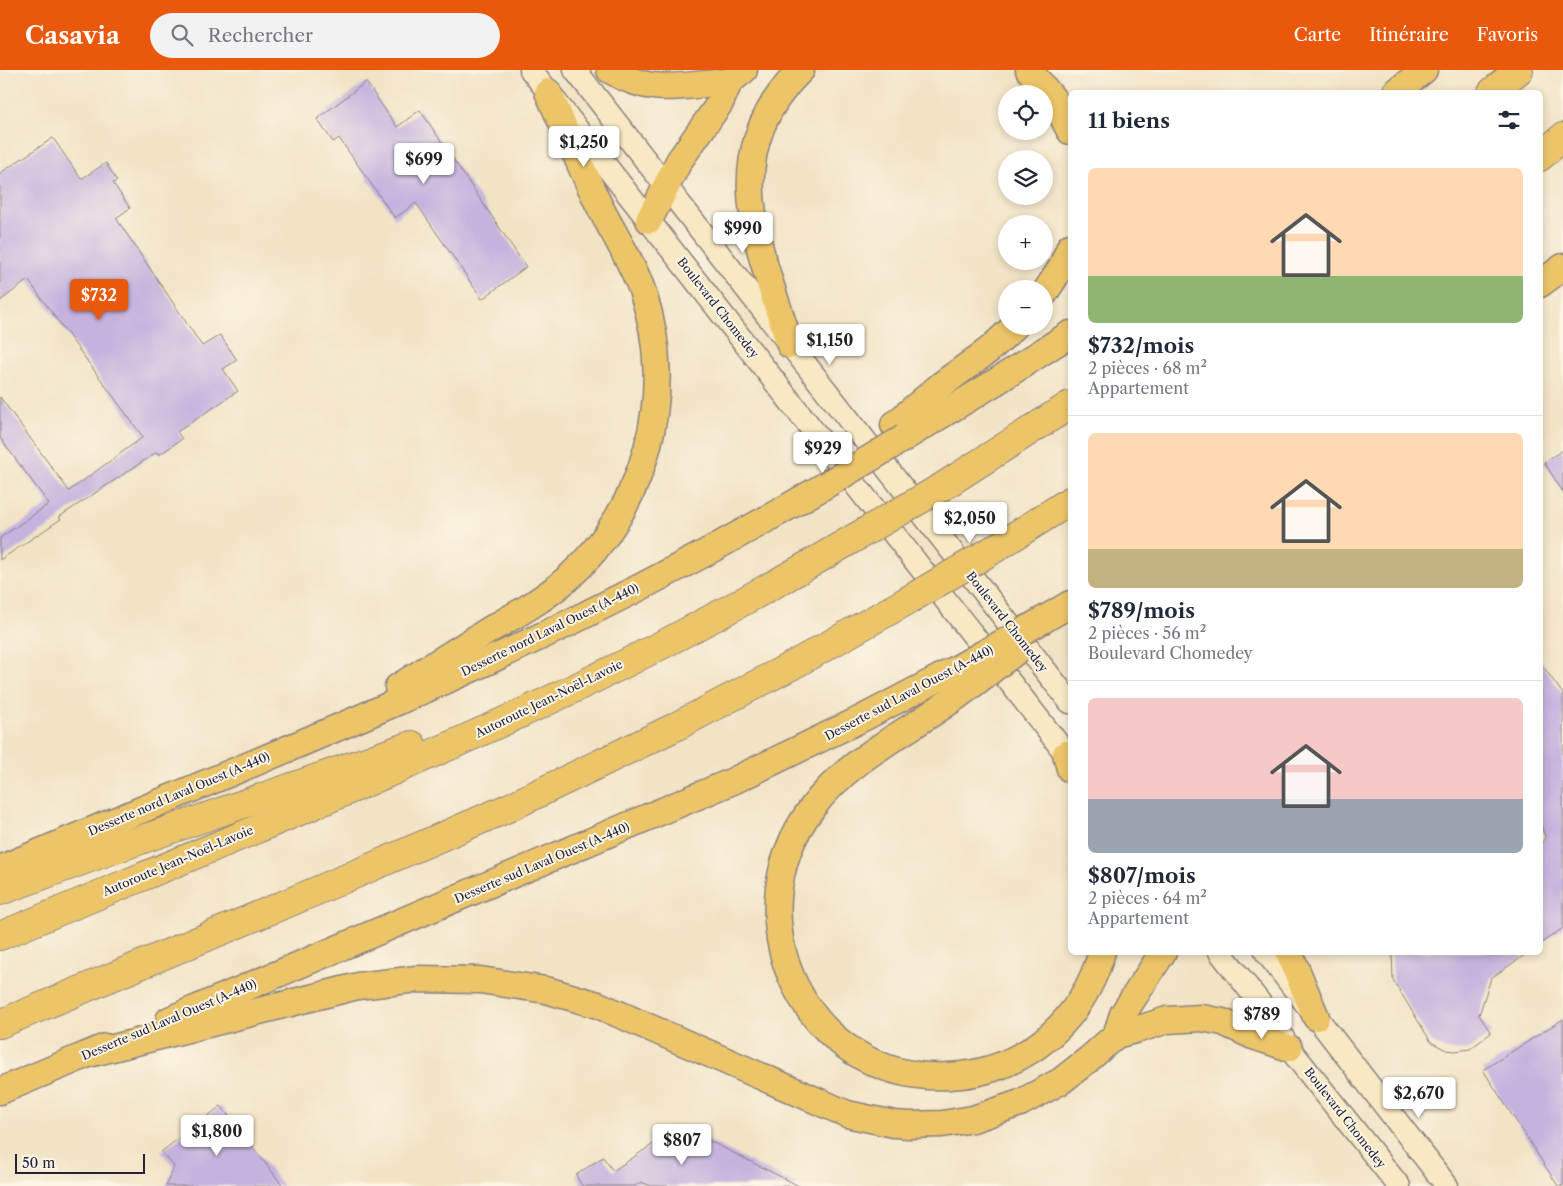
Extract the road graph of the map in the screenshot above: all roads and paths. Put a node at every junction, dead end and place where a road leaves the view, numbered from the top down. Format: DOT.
graph roads {
  1 [pos="531,70"];
  2 [pos="575,70"];
  3 [pos="610,70"];
  4 [pos="801,70"];
  5 [pos="1029,70"];
  6 [pos="1424,70"];
  7 [pos="1518,70"];
  8 [pos="736,76"];
  9 [pos="1399,90"];
  10 [pos="1494,90"];
  11 [pos="548,92"];
  12 [pos="1068,127"];
  13 [pos="1563,137"];
  14 [pos="1543,154"];
  15 [pos="665,186"];
  16 [pos="649,220"];
  17 [pos="1068,252"];
  18 [pos="1563,267"];
  19 [pos="1053,280"];
  20 [pos="1543,282"];
  21 [pos="1005,335"];
  22 [pos="1068,335"];
  23 [pos="790,345"];
  24 [pos="1068,406"];
  25 [pos="899,432"];
  26 [pos="1068,503"];
  27 [pos="1068,606"];
  28 [pos="1068,609"];
  29 [pos="1045,623"];
  30 [pos="965,677"];
  31 [pos="578,686"];
  32 [pos="1068,699"];
  33 [pos="319,735"];
  34 [pos="1068,760"];
  35 [pos="0,868"];
  36 [pos="0,891"];
  37 [pos="0,936"];
  38 [pos="1101,955"];
  39 [pos="1162,955"];
  40 [pos="1222,955"];
  41 [pos="1268,955"];
  42 [pos="1290,955"];
  43 [pos="122,973"];
  44 [pos="1316,1017"];
  45 [pos="0,1024"];
  46 [pos="1116,1035"];
  47 [pos="0,1037"];
  48 [pos="1289,1048"];
  49 [pos="89,1054"];
  50 [pos="0,1091"];
  51 [pos="1399,1186"];
  52 [pos="1447,1186"];
  1 -- 11 [label="street, Boulevard Chomedey"];
  2 -- 15 [label="street, Boulevard Chomedey"];
  3 -- 8 [label="main road"];
  4 -- 23 [label="main road"];
  5 -- 12 [label="main road"];
  6 -- 9 [label="main road"];
  7 -- 10 [label="highway"];
  8 -- 15 [label="main road"];
  11 -- 16 [label="street, Boulevard Chomedey"];
  11 -- 33 [label="main road"];
  13 -- 14 [label="highway"];
  15 -- 16 [label="main road"];
  15 -- 23 [label="street, Boulevard Chomedey"];
  16 -- 34 [label="street, Boulevard Chomedey"];
  17 -- 19 [label="main road"];
  18 -- 20 [label="main road"];
  21 -- 25 [label="main road"];
  22 -- 25 [label="main road, Desserte nord Laval Ouest (A-440)"];
  23 -- 32 [label="street, Boulevard Chomedey"];
  24 -- 31 [label="highway, Autoroute Jean-Noël-Lavoie, bridge"];
  25 -- 33 [label="main road, Desserte nord Laval Ouest (A-440), bridge"];
  26 -- 43 [label="highway, bridge"];
  27 -- 29 [label="main road"];
  28 -- 29 [label="main road"];
  29 -- 30 [label="main road, bridge"];
  30 -- 38 [label="main road"];
  30 -- 49 [label="main road, Desserte sud Laval Ouest (A-440)"];
  31 -- 36 [label="highway"];
  31 -- 37 [label="highway, Autoroute Jean-Noël-Lavoie"];
  33 -- 35 [label="main road, Desserte nord Laval Ouest (A-440)"];
  39 -- 46 [label="main road"];
  40 -- 48 [label="street, Boulevard Chomedey"];
  41 -- 44 [label="street"];
  42 -- 44 [label="main road"];
  43 -- 45 [label="highway"];
  43 -- 47 [label="highway"];
  44 -- 52 [label="street"];
  46 -- 48 [label="main road"];
  46 -- 49 [label="main road"];
  48 -- 51 [label="street, Boulevard Chomedey"];
  49 -- 50 [label="main road, Desserte sud Laval Ouest (A-440)"];
}
